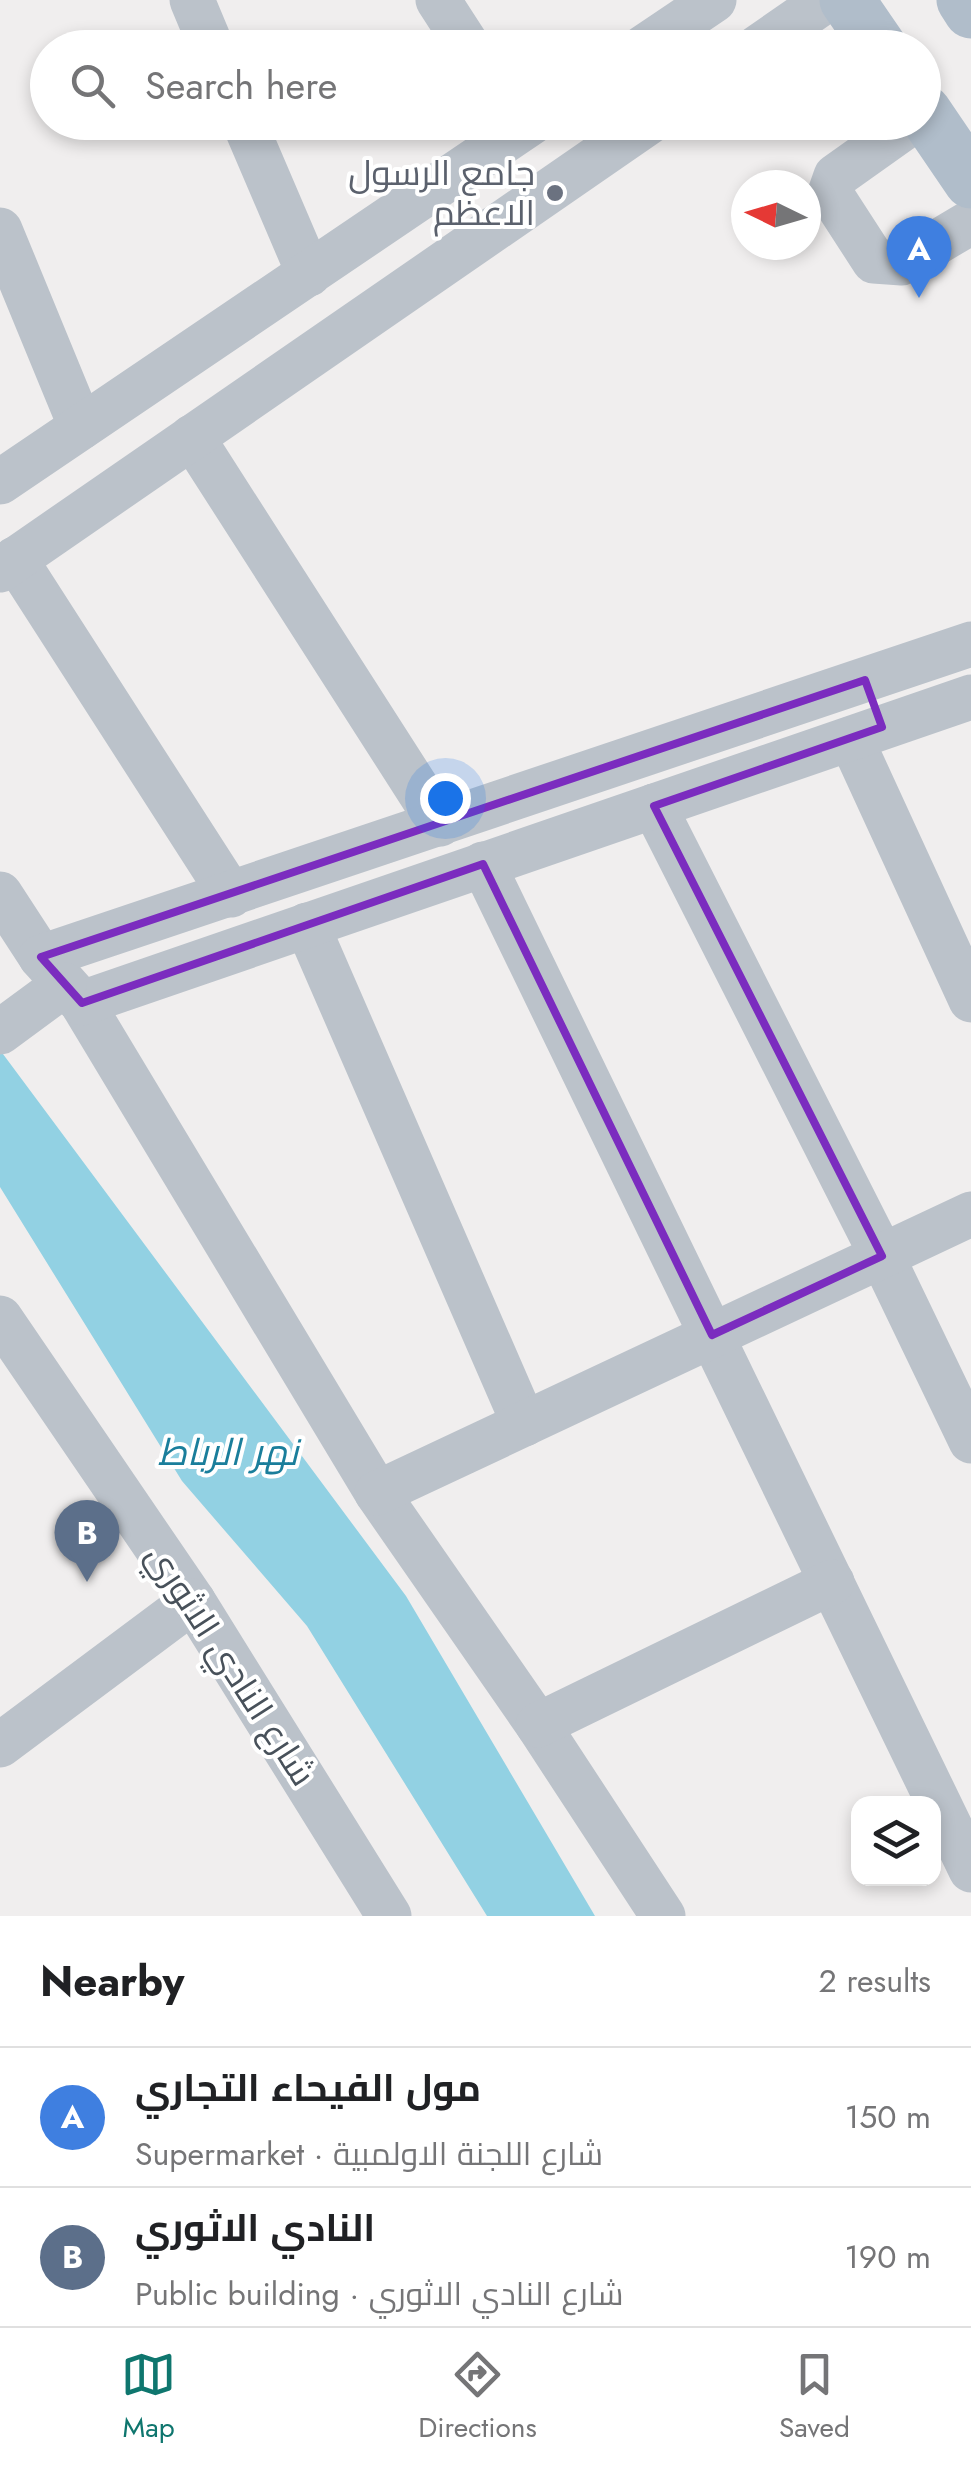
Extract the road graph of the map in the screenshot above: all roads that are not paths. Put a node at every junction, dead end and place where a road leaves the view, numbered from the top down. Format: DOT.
graph roads {
  1 [pos="192,0"];
  2 [pos="438,0"];
  3 [pos="714,0"];
  4 [pos="826,0"];
  5 [pos="847,0"];
  6 [pos="964,0"];
  7 [pos="971,11"];
  8 [pos="204,30"];
  9 [pos="457,30"];
  10 [pos="670,30"];
  11 [pos="784,30"];
  12 [pos="868,30"];
  13 [pos="941,138"];
  14 [pos="252,140"];
  15 [pos="502,140"];
  16 [pos="623,140"];
  17 [pos="887,140"];
  18 [pos="971,181"];
  19 [pos="971,222"];
  20 [pos="0,230"];
  21 [pos="308,274"];
  22 [pos="81,427"];
  23 [pos="192,437"];
  24 [pos="0,482"];
  25 [pos="7,564"];
  26 [pos="971,644"];
  27 [pos="865,680"];
  28 [pos="971,697"];
  29 [pos="867,733"];
  30 [pos="654,806"];
  31 [pos="440,824"];
  32 [pos="483,864"];
  33 [pos="0,894"];
  34 [pos="231,894"];
  35 [pos="308,924"];
  36 [pos="44,998"];
  37 [pos="971,1000"];
  38 [pos="971,1214"];
  39 [pos="882,1256"];
  40 [pos="0,1318"];
  41 [pos="712,1335"];
  42 [pos="524,1424"];
  43 [pos="971,1442"];
  44 [pos="378,1492"];
  45 [pos="832,1582"];
  46 [pos="194,1601"];
  47 [pos="538,1725"];
  48 [pos="0,1745"];
  49 [pos="971,1870"];
  50 [pos="389,1916"];
  51 [pos="663,1916"];
  1 -- 8 [label="street"];
  2 -- 9 [label="street"];
  3 -- 10 [label="street"];
  4 -- 11 [label="street"];
  5 -- 12 [label="main road"];
  6 -- 7 [label="main road"];
  13 -- 18 [label="main road"];
  14 -- 21 [label="street"];
  15 -- 21 [label="street"];
  16 -- 23 [label="street"];
  17 -- 19 [label="street"];
  20 -- 22 [label="street"];
  21 -- 22 [label="street"];
  22 -- 24 [label="street"];
  23 -- 25 [label="street"];
  23 -- 31 [label="street"];
  25 -- 34 [label="street"];
  26 -- 27 [label="street"];
  27 -- 29 [label="street"];
  27 -- 31 [label="street"];
  28 -- 29 [label="street"];
  29 -- 30 [label="street"];
  29 -- 37 [label="street"];
  30 -- 32 [label="street"];
  30 -- 39 [label="street"];
  31 -- 34 [label="street"];
  32 -- 35 [label="street"];
  32 -- 41 [label="street"];
  33 -- 36 [label="street"];
  34 -- 36 [label="street"];
  35 -- 36 [label="street"];
  35 -- 42 [label="street"];
  36 -- 44 [label="street"];
  38 -- 39 [label="street"];
  39 -- 41 [label="street"];
  39 -- 43 [label="street"];
  40 -- 46 [label="street, شارع النادي الاثوري"];
  41 -- 42 [label="street"];
  41 -- 45 [label="street"];
  42 -- 44 [label="street"];
  44 -- 47 [label="street"];
  45 -- 47 [label="street"];
  45 -- 49 [label="street"];
  46 -- 48 [label="street"];
  46 -- 50 [label="street, شارع النادي الاثوري"];
  47 -- 51 [label="street"];
}
